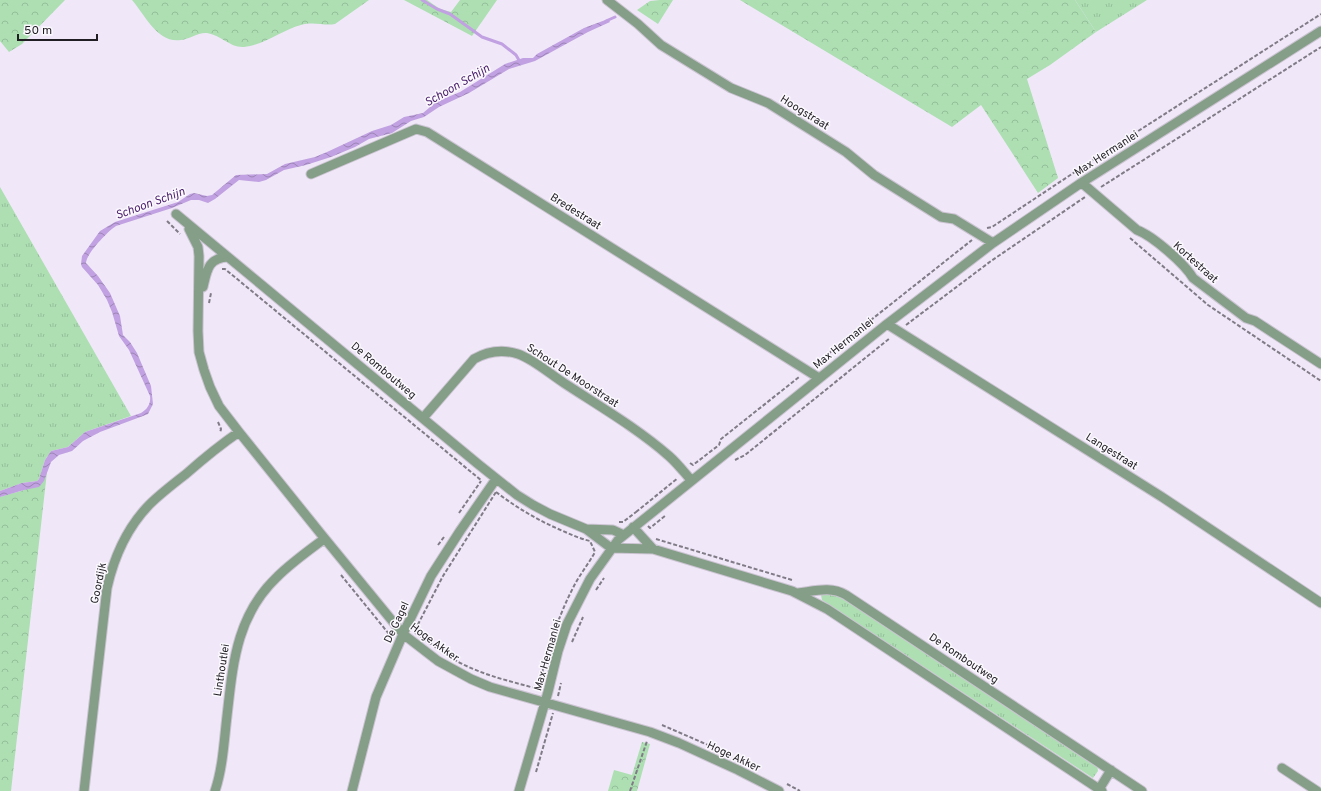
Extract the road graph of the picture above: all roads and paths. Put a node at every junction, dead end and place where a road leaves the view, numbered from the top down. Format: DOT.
graph roads {
  1 [pos="607,0"];
  2 [pos="1321,14"];
  3 [pos="1321,31"];
  4 [pos="1321,47"];
  5 [pos="311,174"];
  6 [pos="1082,183"];
  7 [pos="1099,188"];
  8 [pos="1088,196"];
  9 [pos="176,214"];
  10 [pos="185,222"];
  11 [pos="984,228"];
  12 [pos="974,238"];
  13 [pos="993,242"];
  14 [pos="228,257"];
  15 [pos="218,271"];
  16 [pos="212,288"];
  17 [pos="198,306"];
  18 [pos="208,308"];
  19 [pos="887,324"];
  20 [pos="902,328"];
  21 [pos="894,334"];
  22 [pos="1321,364"];
  23 [pos="812,366"];
  24 [pos="803,374"];
  25 [pos="819,378"];
  26 [pos="423,418"];
  27 [pos="238,432"];
  28 [pos="732,461"];
  29 [pos="688,462"];
  30 [pos="675,474"];
  31 [pos="678,478"];
  32 [pos="496,479"];
  33 [pos="692,480"];
  34 [pos="496,492"];
  35 [pos="636,512"];
  36 [pos="668,514"];
  37 [pos="456,518"];
  38 [pos="616,521"];
  39 [pos="646,524"];
  40 [pos="633,527"];
  41 [pos="586,529"];
  42 [pos="624,535"];
  43 [pos="444,536"];
  44 [pos="651,537"];
  45 [pos="324,538"];
  46 [pos="682,546"];
  47 [pos="437,548"];
  48 [pos="611,548"];
  49 [pos="653,549"];
  50 [pos="339,573"];
  51 [pos="605,576"];
  52 [pos="595,592"];
  53 [pos="797,593"];
  54 [pos="1321,603"];
  55 [pos="583,616"];
  56 [pos="403,634"];
  57 [pos="391,637"];
  58 [pos="570,649"];
  59 [pos="562,679"];
  60 [pos="557,700"];
  61 [pos="545,702"];
  62 [pos="554,710"];
  63 [pos="649,736"];
  64 [pos="642,739"];
  65 [pos="652,742"];
  66 [pos="1282,768"];
  67 [pos="1111,770"];
  68 [pos="535,776"];
  69 [pos="1100,790"];
  70 [pos="84,791"];
  71 [pos="215,791"];
  72 [pos="352,791"];
  73 [pos="519,791"];
  74 [pos="630,791"];
  75 [pos="779,791"];
  76 [pos="1142,791"];
  77 [pos="1317,791"];
  1 -- 13 [label="street, Hoogstraat"];
  2 -- 11 [label="path"];
  3 -- 6 [label="street, Max Hermanlei"];
  4 -- 7 [label="path"];
  5 -- 25 [label="street, Bredestraat"];
  6 -- 13 [label="street, Max Hermanlei"];
  6 -- 22 [label="street, Kortestraat"];
  8 -- 20 [label="path"];
  9 -- 10 [label="street, De Romboutweg"];
  10 -- 14 [label="street, De Romboutweg"];
  10 -- 17 [label="street, Hoge Akker"];
  12 -- 23 [label="path"];
  13 -- 19 [label="street, Max Hermanlei"];
  14 -- 17 [label="street, Hoge Akker"];
  14 -- 26 [label="street, De Romboutweg"];
  15 -- 37 [label="path"];
  16 -- 18 [label="path"];
  17 -- 27 [label="street, Hoge Akker"];
  19 -- 25 [label="street, Max Hermanlei"];
  19 -- 54 [label="street, Langestraat"];
  21 -- 28 [label="path"];
  24 -- 29 [label="path"];
  25 -- 33 [label="street, Max Hermanlei"];
  26 -- 32 [label="street, De Romboutweg"];
  26 -- 33 [label="street, Schout De Moorstraat"];
  27 -- 45 [label="street, Hoge Akker"];
  27 -- 70 [label="street, Goordijk"];
  30 -- 31 [label="path"];
  32 -- 41 [label="street, De Romboutweg"];
  32 -- 56 [label="street, De Gagel"];
  33 -- 40 [label="street, Max Hermanlei"];
  34 -- 34 [label="path"];
  35 -- 38 [label="path"];
  36 -- 39 [label="path"];
  40 -- 42 [label="street, Max Hermanlei"];
  40 -- 49 [label="street"];
  41 -- 42 [label="street, De Romboutweg"];
  41 -- 48 [label="street, De Romboutweg"];
  42 -- 48 [label="street, Max Hermanlei"];
  43 -- 47 [label="path"];
  44 -- 46 [label="path"];
  45 -- 56 [label="street, Hoge Akker"];
  45 -- 71 [label="street, Linthoutlei"];
  48 -- 49 [label="street, De Romboutweg"];
  48 -- 61 [label="street, Max Hermanlei"];
  49 -- 53 [label="street, De Romboutweg"];
  50 -- 57 [label="path"];
  51 -- 52 [label="path"];
  53 -- 67 [label="street, De Romboutweg"];
  53 -- 69 [label="street, De Romboutweg"];
  55 -- 58 [label="path"];
  56 -- 61 [label="street, Hoge Akker"];
  56 -- 72 [label="street, De Gagel"];
  59 -- 60 [label="path"];
  61 -- 63 [label="street, Hoge Akker"];
  61 -- 73 [label="street, Max Hermanlei"];
  62 -- 68 [label="path"];
  63 -- 64 [label="path"];
  63 -- 65 [label="path"];
  63 -- 74 [label="path"];
  63 -- 75 [label="street, Hoge Akker"];
  66 -- 77 [label="street"];
  67 -- 69 [label="street, De Romboutweg"];
  67 -- 76 [label="street, De Romboutweg"];
}
